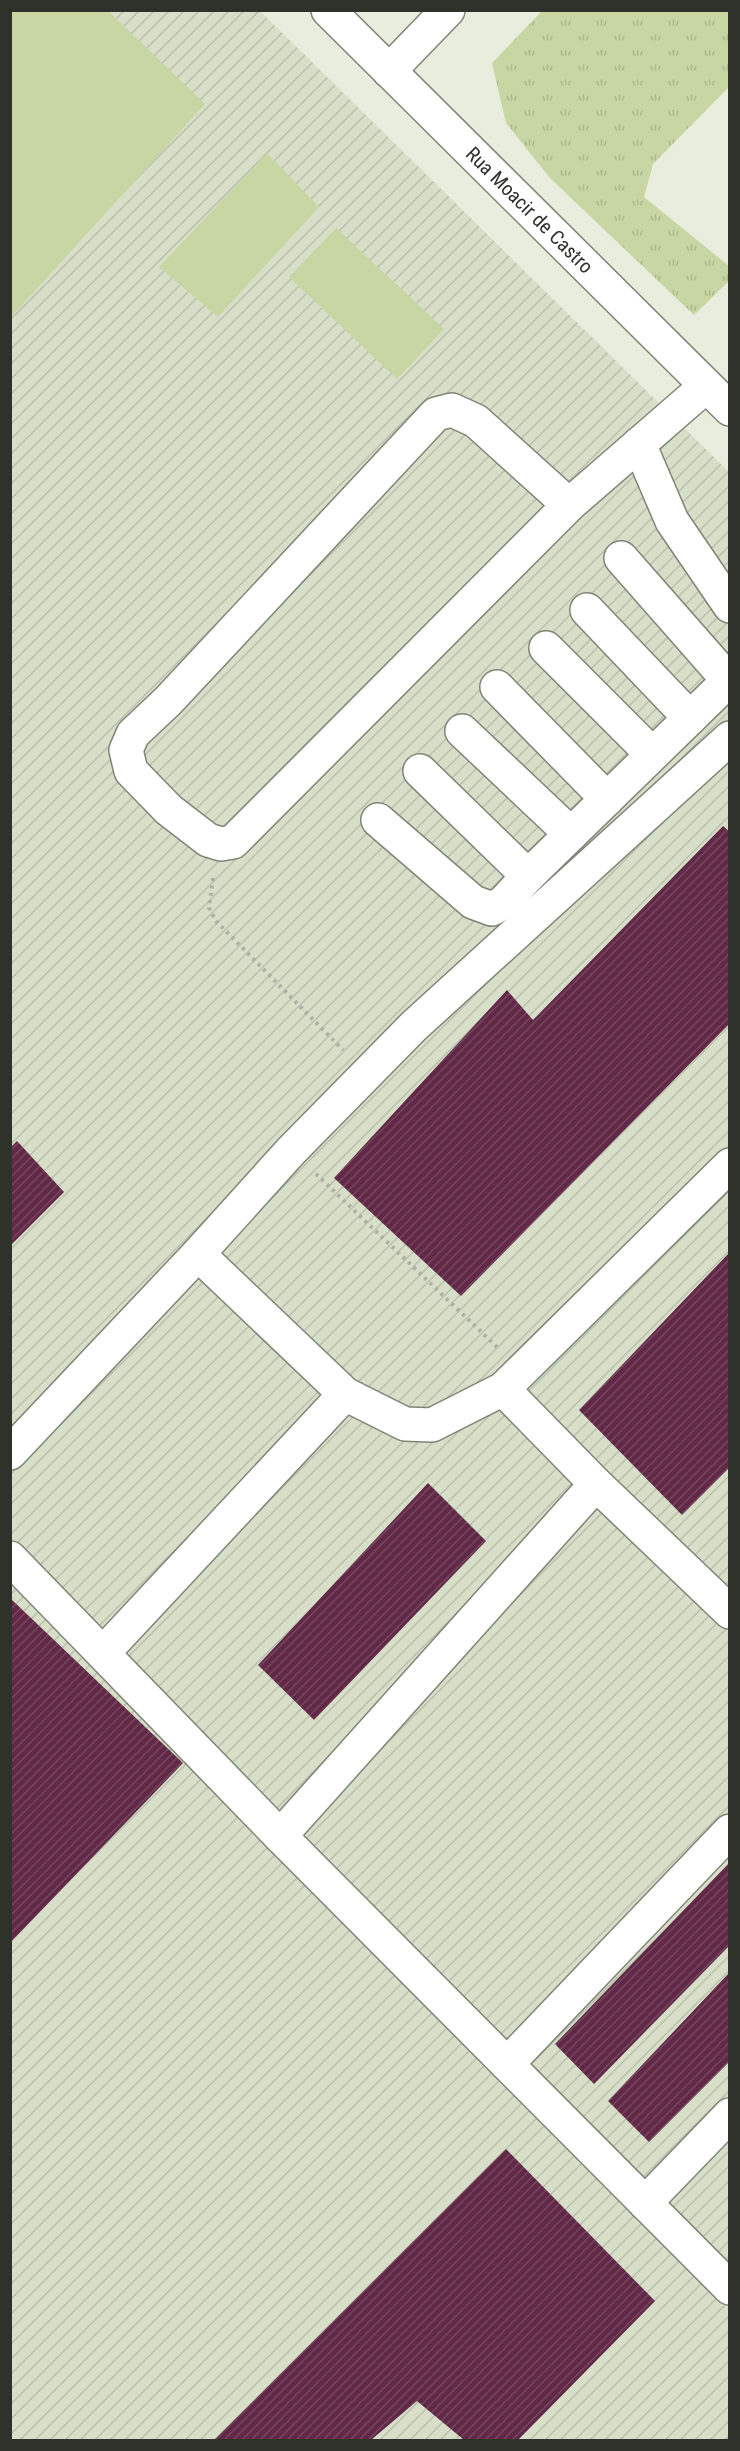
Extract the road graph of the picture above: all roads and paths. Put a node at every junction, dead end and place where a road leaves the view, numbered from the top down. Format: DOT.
graph roads {
  1 [pos="328,10"];
  2 [pos="448,10"];
  3 [pos="388,71"];
  4 [pos="706,386"];
  5 [pos="729,409"];
  6 [pos="639,444"];
  7 [pos="568,505"];
  8 [pos="621,558"];
  9 [pos="729,606"];
  10 [pos="587,610"];
  11 [pos="546,648"];
  12 [pos="729,681"];
  13 [pos="497,687"];
  14 [pos="690,718"];
  15 [pos="462,731"];
  16 [pos="729,738"];
  17 [pos="652,754"];
  18 [pos="420,771"];
  19 [pos="607,799"];
  20 [pos="378,820"];
  21 [pos="571,834"];
  22 [pos="221,844"];
  23 [pos="528,876"];
  24 [pos="366,1074"];
  25 [pos="291,1151"];
  26 [pos="729,1165"];
  27 [pos="198,1254"];
  28 [pos="512,1379"];
  29 [pos="345,1394"];
  30 [pos="10,1453"];
  31 [pos="596,1484"];
  32 [pos="10,1558"];
  33 [pos="729,1612"];
  34 [pos="103,1653"];
  35 [pos="729,1831"];
  36 [pos="280,1836"];
  37 [pos="507,2064"];
  38 [pos="729,2115"];
  39 [pos="645,2203"];
  40 [pos="729,2288"];
  1 -- 3 [label="street, Rua Moacir de Castro"];
  2 -- 3 [label="street"];
  3 -- 4 [label="street, Rua Moacir de Castro"];
  4 -- 5 [label="street, Rua Moacir de Castro"];
  4 -- 6 [label="street"];
  6 -- 7 [label="street"];
  6 -- 9 [label="street"];
  7 -- 22 [label="street"];
  7 -- 22 [label="street"];
  8 -- 12 [label="street"];
  10 -- 14 [label="street"];
  11 -- 17 [label="street"];
  12 -- 14 [label="street"];
  13 -- 19 [label="street"];
  14 -- 17 [label="street"];
  15 -- 21 [label="street"];
  16 -- 24 [label="street"];
  17 -- 19 [label="street"];
  18 -- 23 [label="street"];
  19 -- 21 [label="street"];
  20 -- 23 [label="street"];
  21 -- 23 [label="street"];
  22 -- 24 [label="path"];
  24 -- 25 [label="street"];
  25 -- 27 [label="street"];
  25 -- 28 [label="path"];
  26 -- 28 [label="street"];
  27 -- 29 [label="street"];
  27 -- 30 [label="street"];
  28 -- 29 [label="street"];
  28 -- 31 [label="street"];
  29 -- 34 [label="street"];
  31 -- 33 [label="street"];
  31 -- 36 [label="street"];
  32 -- 34 [label="street"];
  34 -- 36 [label="street"];
  35 -- 37 [label="street"];
  36 -- 37 [label="street"];
  37 -- 39 [label="street"];
  38 -- 39 [label="street"];
  39 -- 40 [label="street"];
}
